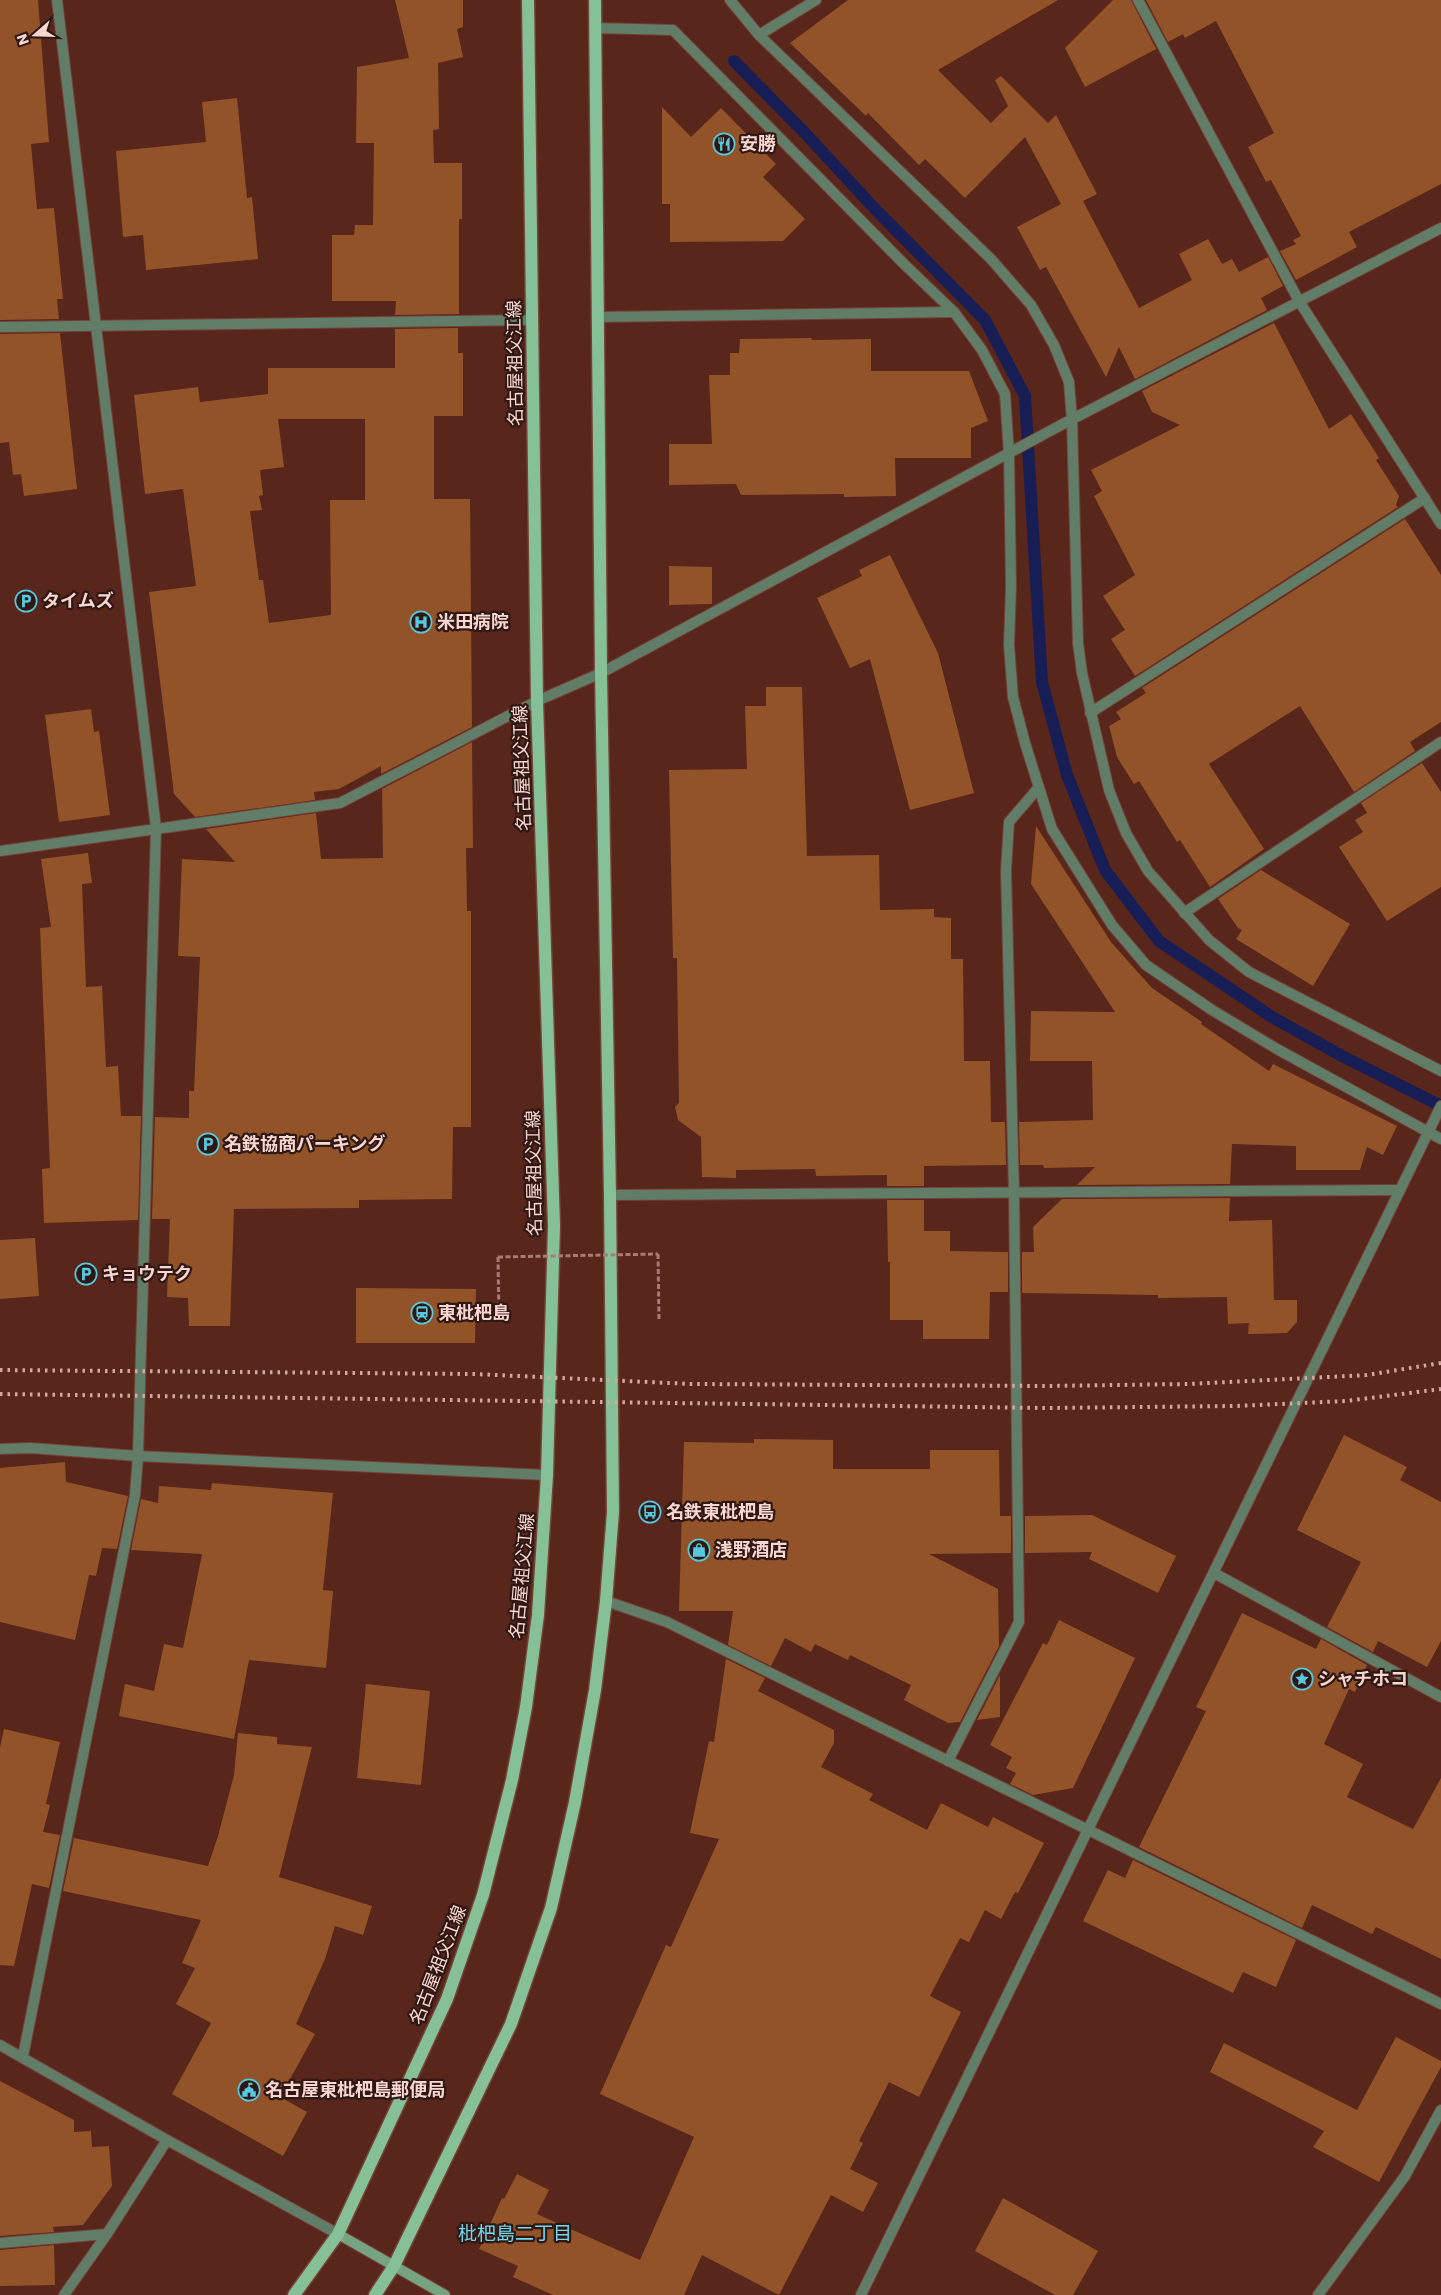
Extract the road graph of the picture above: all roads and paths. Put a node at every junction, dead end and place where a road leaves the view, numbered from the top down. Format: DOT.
graph roads {
  1 [pos="57,0"];
  2 [pos="528,0"];
  3 [pos="595,0"];
  4 [pos="730,0"];
  5 [pos="816,0"];
  6 [pos="1138,0"];
  7 [pos="595,28"];
  8 [pos="759,34"];
  9 [pos="1441,228"];
  10 [pos="1299,301"];
  11 [pos="954,312"];
  12 [pos="598,317"];
  13 [pos="532,320"];
  14 [pos="0,326"];
  15 [pos="95,326"];
  16 [pos="1072,420"];
  17 [pos="1009,454"];
  18 [pos="1425,498"];
  19 [pos="1441,524"];
  20 [pos="601,673"];
  21 [pos="537,701"];
  22 [pos="1090,713"];
  23 [pos="1441,742"];
  24 [pos="1039,787"];
  25 [pos="156,828"];
  26 [pos="0,851"];
  27 [pos="1184,913"];
  28 [pos="1441,1071"];
  29 [pos="1441,1106"];
  30 [pos="1430,1128"];
  31 [pos="1441,1138"];
  32 [pos="1399,1190"];
  33 [pos="1014,1193"];
  34 [pos="610,1195"];
  35 [pos="659,1319"];
  36 [pos="499,1324"];
  37 [pos="0,1449"];
  38 [pos="138,1456"];
  39 [pos="547,1475"];
  40 [pos="1214,1574"];
  41 [pos="606,1601"];
  42 [pos="1441,1697"];
  43 [pos="948,1761"];
  44 [pos="1089,1830"];
  45 [pos="1441,2004"];
  46 [pos="0,2045"];
  47 [pos="23,2056"];
  48 [pos="1441,2110"];
  49 [pos="167,2140"];
  50 [pos="107,2234"];
  51 [pos="338,2234"];
  52 [pos="0,2243"];
  53 [pos="394,2266"];
  54 [pos="64,2295"];
  55 [pos="294,2295"];
  56 [pos="375,2295"];
  57 [pos="445,2295"];
  58 [pos="861,2295"];
  59 [pos="1318,2295"];
  1 -- 15 [label="street"];
  2 -- 13 [label="main road, 名古屋祖父江線"];
  3 -- 7 [label="main road"];
  4 -- 8 [label="street"];
  5 -- 8 [label="street"];
  6 -- 10 [label="street"];
  7 -- 11 [label="street"];
  7 -- 12 [label="main road"];
  8 -- 16 [label="street"];
  9 -- 10 [label="street"];
  10 -- 16 [label="street"];
  10 -- 18 [label="street"];
  11 -- 12 [label="street"];
  11 -- 17 [label="street"];
  12 -- 20 [label="main road"];
  13 -- 15 [label="street"];
  13 -- 21 [label="main road, 名古屋祖父江線"];
  14 -- 15 [label="street"];
  15 -- 25 [label="street"];
  16 -- 17 [label="street"];
  16 -- 22 [label="street"];
  17 -- 20 [label="street"];
  17 -- 24 [label="street"];
  18 -- 19 [label="street"];
  18 -- 22 [label="street"];
  20 -- 21 [label="street"];
  20 -- 34 [label="main road"];
  21 -- 25 [label="street"];
  21 -- 39 [label="main road, 名古屋祖父江線"];
  22 -- 27 [label="street"];
  23 -- 27 [label="street"];
  24 -- 30 [label="street"];
  24 -- 33 [label="street"];
  25 -- 26 [label="street"];
  25 -- 38 [label="street"];
  27 -- 28 [label="street"];
  29 -- 30 [label="street"];
  30 -- 31 [label="street"];
  30 -- 32 [label="street"];
  32 -- 33 [label="street"];
  32 -- 40 [label="street"];
  33 -- 34 [label="street"];
  33 -- 43 [label="street"];
  34 -- 41 [label="main road"];
  35 -- 36 [label="path, bridge"];
  37 -- 38 [label="street"];
  38 -- 39 [label="street"];
  38 -- 47 [label="street"];
  39 -- 51 [label="main road, 名古屋祖父江線"];
  40 -- 42 [label="street"];
  40 -- 44 [label="street"];
  41 -- 43 [label="street"];
  41 -- 53 [label="main road"];
  43 -- 44 [label="street"];
  44 -- 45 [label="street"];
  44 -- 58 [label="street"];
  46 -- 47 [label="street"];
  47 -- 49 [label="street"];
  48 -- 59 [label="street"];
  49 -- 50 [label="street"];
  49 -- 51 [label="street"];
  50 -- 52 [label="street"];
  50 -- 54 [label="street"];
  51 -- 53 [label="main road"];
  51 -- 55 [label="main road, 名古屋祖父江線"];
  53 -- 56 [label="main road"];
  53 -- 57 [label="main road"];
}
